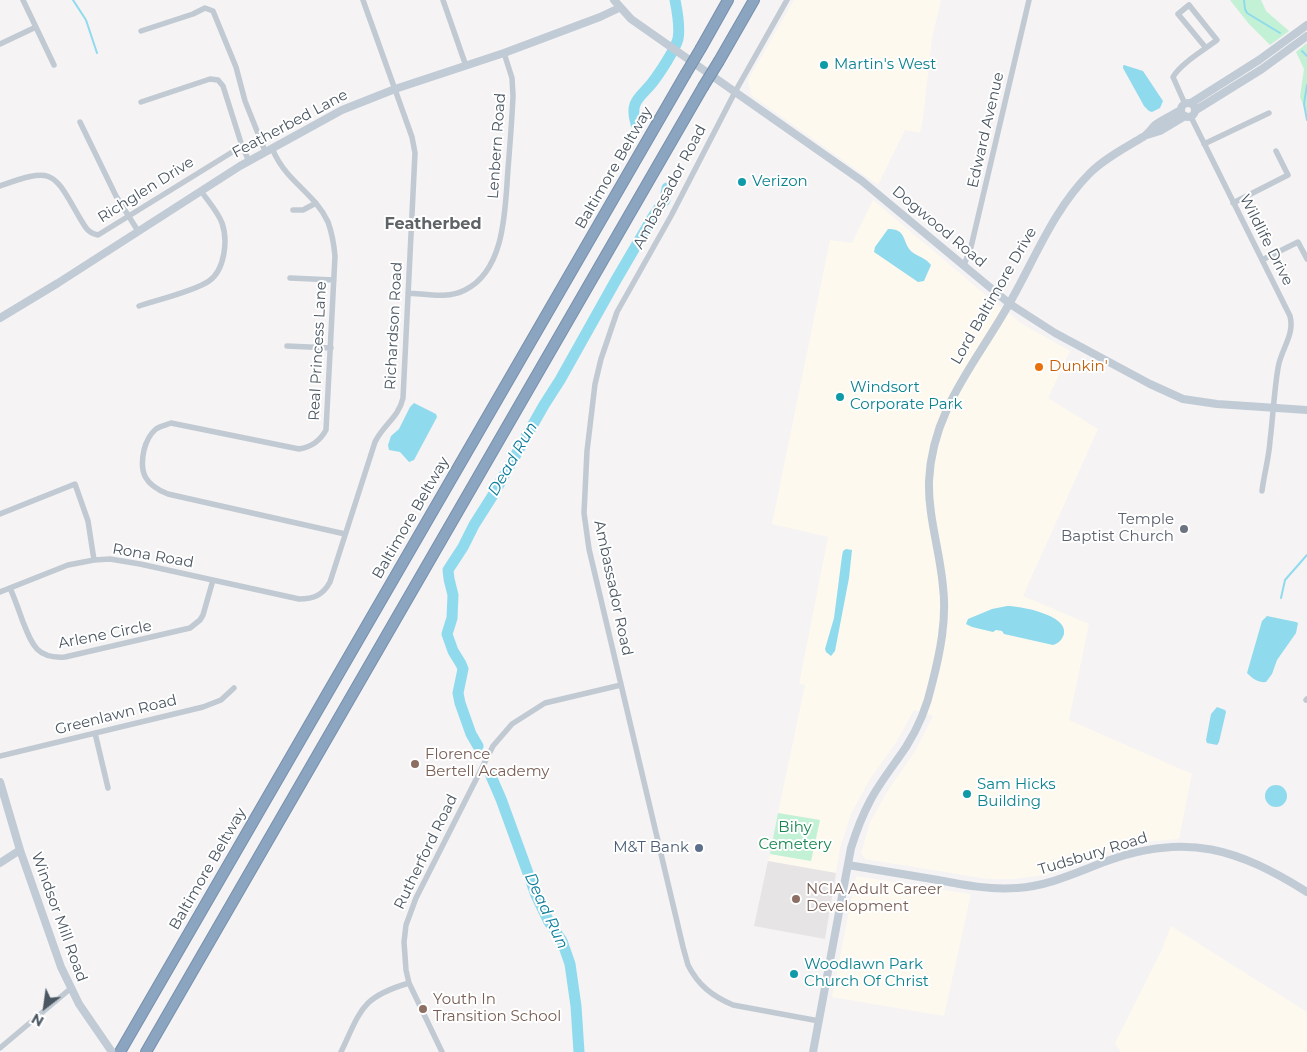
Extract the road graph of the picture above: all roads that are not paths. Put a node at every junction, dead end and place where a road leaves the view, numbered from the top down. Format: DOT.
graph roads {
  1 [pos="23,0"];
  2 [pos="364,0"];
  3 [pos="443,0"];
  4 [pos="614,0"];
  5 [pos="728,0"];
  6 [pos="754,0"];
  7 [pos="787,0"];
  8 [pos="1030,0"];
  9 [pos="619,8"];
  10 [pos="1307,25"];
  11 [pos="36,26"];
  12 [pos="141,30"];
  13 [pos="1307,36"];
  14 [pos="0,44"];
  15 [pos="1206,48"];
  16 [pos="504,53"];
  17 [pos="54,65"];
  18 [pos="466,66"];
  19 [pos="395,89"];
  20 [pos="735,92"];
  21 [pos="141,102"];
  22 [pos="1188,110"];
  23 [pos="1269,113"];
  24 [pos="80,122"];
  25 [pos="1204,144"];
  26 [pos="242,146"];
  27 [pos="268,150"];
  28 [pos="1276,151"];
  29 [pos="249,161"];
  30 [pos="0,186"];
  31 [pos="201,191"];
  32 [pos="316,203"];
  33 [pos="1233,203"];
  34 [pos="293,210"];
  35 [pos="127,215"];
  36 [pos="138,232"];
  37 [pos="1307,259"];
  38 [pos="1262,260"];
  39 [pos="964,265"];
  40 [pos="290,278"];
  41 [pos="334,280"];
  42 [pos="408,294"];
  43 [pos="1010,304"];
  44 [pos="139,306"];
  45 [pos="0,318"];
  46 [pos="287,346"];
  47 [pos="332,348"];
  48 [pos="1274,407"];
  49 [pos="1307,410"];
  50 [pos="1262,491"];
  51 [pos="0,514"];
  52 [pos="345,534"];
  53 [pos="94,560"];
  54 [pos="213,580"];
  55 [pos="10,588"];
  56 [pos="246,588"];
  57 [pos="0,592"];
  58 [pos="621,685"];
  59 [pos="234,688"];
  60 [pos="95,733"];
  61 [pos="0,756"];
  62 [pos="0,782"];
  63 [pos="108,788"];
  64 [pos="20,850"];
  65 [pos="0,864"];
  66 [pos="848,865"];
  67 [pos="1307,892"];
  68 [pos="409,983"];
  69 [pos="70,989"];
  70 [pos="819,1021"];
  71 [pos="0,1048"];
  72 [pos="112,1052"];
  73 [pos="120,1052"];
  74 [pos="146,1052"];
  75 [pos="341,1052"];
  76 [pos="442,1052"];
  77 [pos="813,1052"];
  1 -- 11 [label="street"];
  2 -- 19 [label="street, Richardson Road"];
  3 -- 18 [label="street"];
  4 -- 9 [label="main road, Dogwood Road"];
  5 -- 73 [label="highway, Baltimore Beltway, bridge"];
  6 -- 74 [label="highway, bridge"];
  7 -- 20 [label="street, Ambassador Road"];
  8 -- 39 [label="street, Edward Avenue"];
  9 -- 16 [label="main road, Featherbed Lane"];
  9 -- 20 [label="main road, Dogwood Road"];
  10 -- 22 [label="main road, Lord Baltimore Drive"];
  11 -- 14 [label="street"];
  11 -- 17 [label="street"];
  12 -- 27 [label="street, Real Princess Lane"];
  13 -- 22 [label="main road, Lord Baltimore Drive"];
  15 -- 15 [label="street"];
  15 -- 22 [label="street, Wildlife Drive"];
  16 -- 18 [label="main road, Featherbed Lane"];
  16 -- 42 [label="street, Lenbern Road"];
  18 -- 19 [label="main road, Featherbed Lane"];
  19 -- 27 [label="main road, Featherbed Lane"];
  19 -- 42 [label="street, Richardson Road"];
  20 -- 39 [label="main road, Dogwood Road"];
  20 -- 58 [label="street, Ambassador Road"];
  21 -- 26 [label="street"];
  22 -- 25 [label="street, Wildlife Drive"];
  22 -- 43 [label="main road, Lord Baltimore Drive"];
  23 -- 25 [label="street"];
  24 -- 35 [label="street"];
  25 -- 33 [label="street, Wildlife Drive"];
  26 -- 29 [label="street"];
  26 -- 35 [label="street, Richglen Drive"];
  27 -- 29 [label="main road, Featherbed Lane"];
  27 -- 32 [label="street, Real Princess Lane"];
  28 -- 33 [label="street"];
  29 -- 31 [label="main road, Featherbed Lane"];
  30 -- 35 [label="street, Richglen Drive"];
  31 -- 36 [label="main road, Featherbed Lane"];
  31 -- 44 [label="street"];
  32 -- 34 [label="street"];
  32 -- 41 [label="street, Real Princess Lane"];
  33 -- 38 [label="street, Wildlife Drive"];
  35 -- 36 [label="street"];
  36 -- 45 [label="main road, Featherbed Lane"];
  37 -- 38 [label="street"];
  38 -- 48 [label="street, Wildlife Drive"];
  39 -- 43 [label="main road, Dogwood Road"];
  40 -- 41 [label="street"];
  41 -- 47 [label="street, Real Princess Lane"];
  42 -- 52 [label="street, Richardson Road"];
  43 -- 48 [label="main road, Dogwood Road"];
  43 -- 66 [label="main road, Lord Baltimore Drive"];
  46 -- 47 [label="street"];
  47 -- 52 [label="street, Real Princess Lane"];
  48 -- 49 [label="main road, Dogwood Road"];
  48 -- 50 [label="street, Wildlife Drive"];
  51 -- 53 [label="street"];
  52 -- 56 [label="street, Richardson Road"];
  53 -- 54 [label="street, Rona Road"];
  53 -- 55 [label="street, Rona Road"];
  54 -- 55 [label="street, Arlene Circle"];
  54 -- 56 [label="street, Rona Road"];
  55 -- 57 [label="street, Rona Road"];
  58 -- 68 [label="street, Rutherford Road"];
  58 -- 70 [label="street, Ambassador Road"];
  59 -- 60 [label="street, Greenlawn Road"];
  60 -- 61 [label="street, Greenlawn Road"];
  60 -- 63 [label="street"];
  62 -- 64 [label="main road, Windsor Mill Road"];
  64 -- 65 [label="main road"];
  64 -- 69 [label="main road, Windsor Mill Road"];
  66 -- 67 [label="main road, Tudsbury Road"];
  66 -- 70 [label="main road, Lord Baltimore Drive"];
  68 -- 75 [label="street"];
  68 -- 76 [label="street, Rutherford Road"];
  69 -- 71 [label="street"];
  69 -- 72 [label="main road, Windsor Mill Road"];
  70 -- 77 [label="main road, Lord Baltimore Drive"];
}
